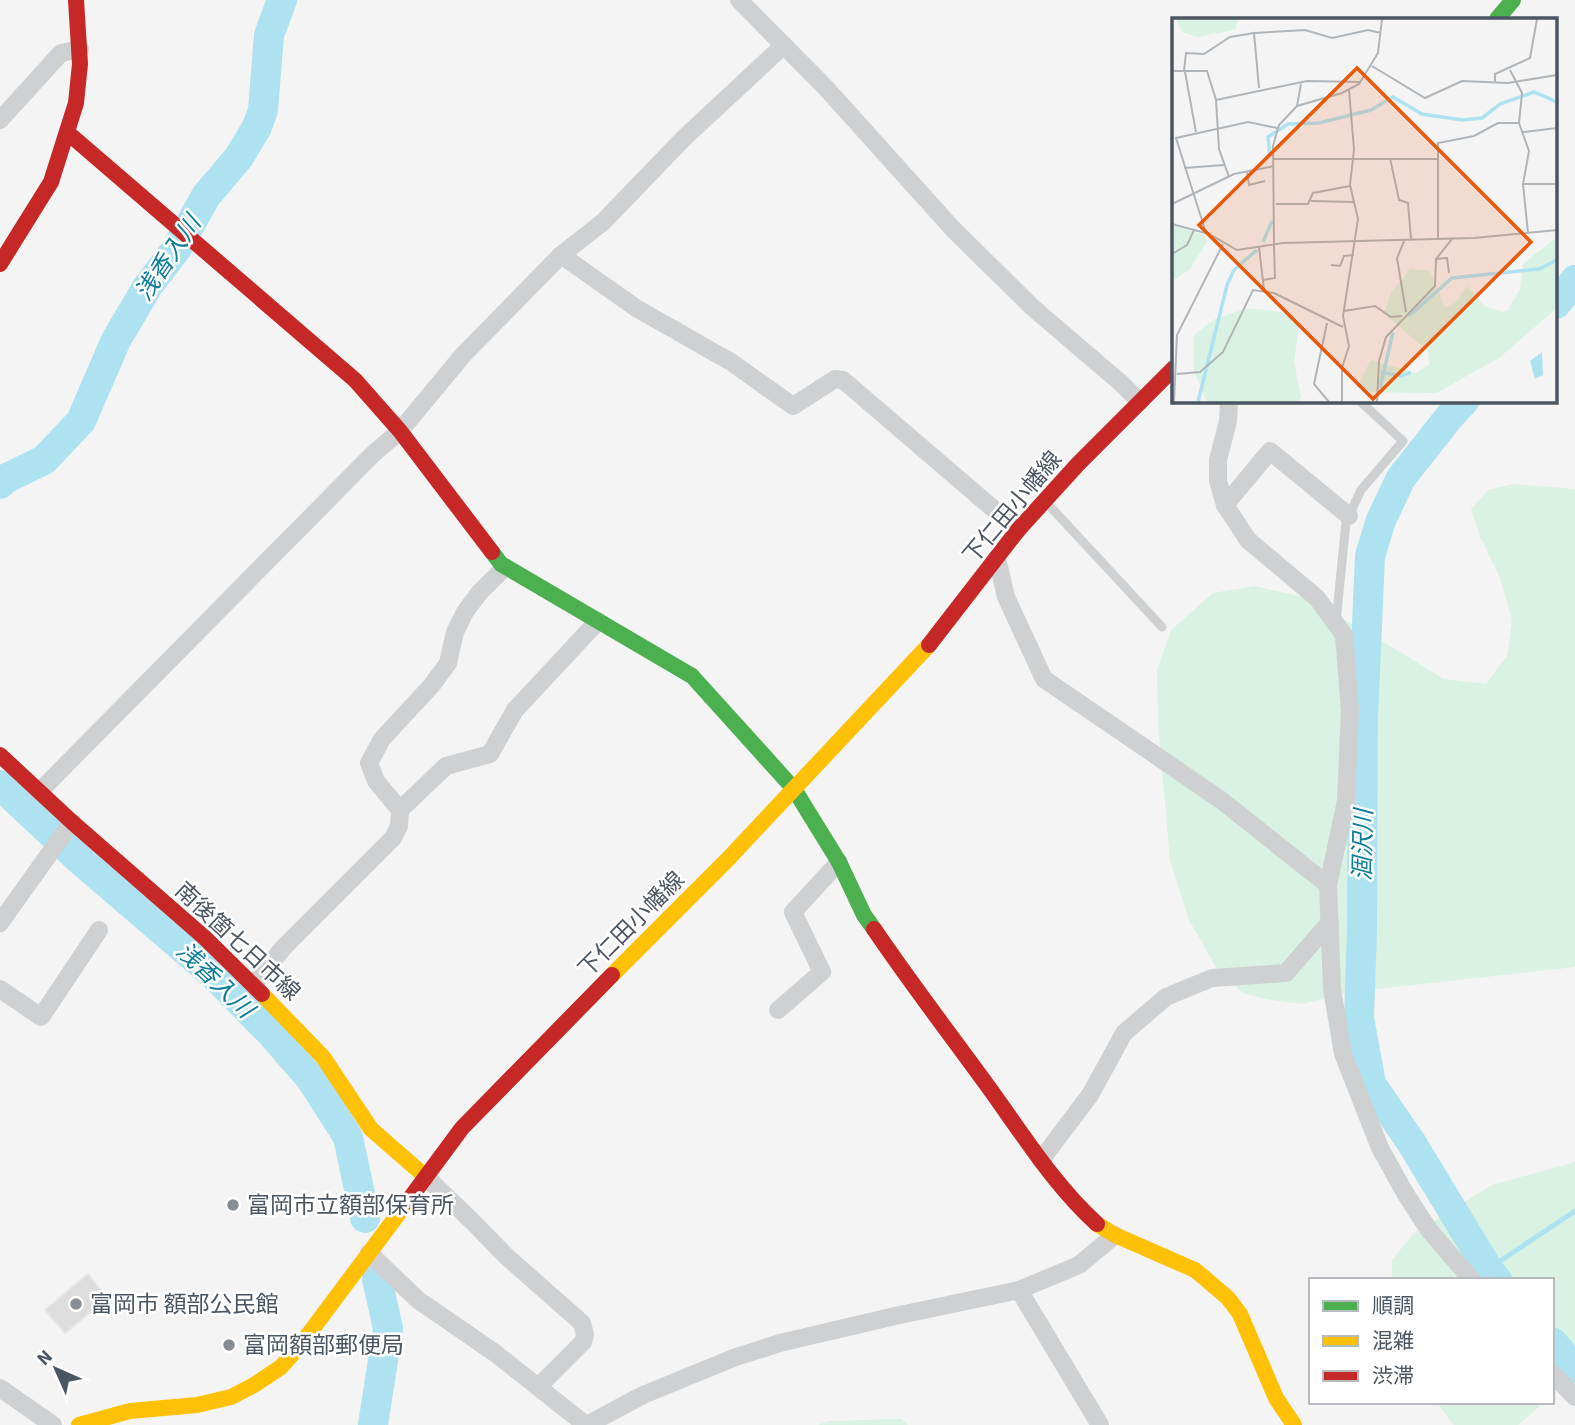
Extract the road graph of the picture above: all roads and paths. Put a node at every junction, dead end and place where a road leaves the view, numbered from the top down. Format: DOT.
graph roads {
  1 [pos="76,0"];
  2 [pos="739,0"];
  3 [pos="1513,0"];
  4 [pos="1498,18"];
  5 [pos="784,45"];
  6 [pos="80,49"];
  7 [pos="0,120"];
  8 [pos="68,133"];
  9 [pos="561,255"];
  10 [pos="0,264"];
  11 [pos="1172,371"];
  12 [pos="1140,402"];
  13 [pos="1229,402"];
  14 [pos="1361,402"];
  15 [pos="400,431"];
  16 [pos="1044,501"];
  17 [pos="1225,505"];
  18 [pos="1349,516"];
  19 [pos="1018,530"];
  20 [pos="997,558"];
  21 [pos="505,567"];
  22 [pos="598,621"];
  23 [pos="1336,624"];
  24 [pos="1162,627"];
  25 [pos="0,755"];
  26 [pos="794,789"];
  27 [pos="39,792"];
  28 [pos="400,810"];
  29 [pos="61,836"];
  30 [pos="839,862"];
  31 [pos="1328,885"];
  32 [pos="1330,922"];
  33 [pos="0,923"];
  34 [pos="99,930"];
  35 [pos="253,985"];
  36 [pos="0,989"];
  37 [pos="778,1010"];
  38 [pos="1041,1160"];
  39 [pos="426,1177"];
  40 [pos="1115,1235"];
  41 [pos="369,1253"];
  42 [pos="1470,1278"];
  43 [pos="1019,1290"];
  44 [pos="1554,1375"];
  45 [pos="538,1387"];
  46 [pos="0,1388"];
  47 [pos="1575,1397"];
  48 [pos="197,1405"];
  49 [pos="53,1425"];
  50 [pos="79,1425"];
  51 [pos="203,1425"];
  52 [pos="586,1425"];
  53 [pos="1100,1425"];
  54 [pos="1294,1425"];
  1 -- 6 [label="main road"];
  2 -- 5 [label="street"];
  3 -- 4 [label="main road"];
  5 -- 9 [label="street"];
  5 -- 12 [label="street"];
  6 -- 7 [label="street"];
  6 -- 8 [label="main road"];
  8 -- 10 [label="main road"];
  8 -- 15 [label="main road"];
  9 -- 15 [label="street"];
  9 -- 19 [label="street"];
  11 -- 12 [label="main road, 下仁田小幡線"];
  12 -- 16 [label="main road, 下仁田小幡線"];
  13 -- 17 [label="street"];
  14 -- 18 [label="lane"];
  15 -- 21 [label="main road"];
  15 -- 27 [label="street"];
  16 -- 19 [label="main road, 下仁田小幡線"];
  16 -- 24 [label="lane"];
  17 -- 18 [label="street"];
  17 -- 23 [label="street"];
  18 -- 23 [label="lane"];
  19 -- 20 [label="main road, 下仁田小幡線"];
  20 -- 26 [label="main road, 下仁田小幡線"];
  20 -- 31 [label="street"];
  21 -- 22 [label="main road"];
  21 -- 28 [label="street"];
  22 -- 26 [label="main road"];
  22 -- 28 [label="street"];
  23 -- 31 [label="street"];
  25 -- 27 [label="main road, 南後箇七日市線"];
  26 -- 30 [label="main road"];
  26 -- 39 [label="main road, 下仁田小幡線"];
  27 -- 29 [label="main road, 南後箇七日市線"];
  28 -- 35 [label="street"];
  29 -- 33 [label="street"];
  29 -- 35 [label="main road, 南後箇七日市線"];
  30 -- 37 [label="street"];
  30 -- 38 [label="main road"];
  31 -- 32 [label="street"];
  32 -- 38 [label="street"];
  32 -- 42 [label="street"];
  34 -- 36 [label="street"];
  35 -- 39 [label="main road, 南後箇七日市線"];
  38 -- 40 [label="main road"];
  39 -- 41 [label="main road, 下仁田小幡線"];
  39 -- 45 [label="street"];
  40 -- 43 [label="street"];
  40 -- 54 [label="main road"];
  41 -- 45 [label="street"];
  41 -- 48 [label="main road, 下仁田小幡線"];
  43 -- 52 [label="street"];
  43 -- 53 [label="street"];
  44 -- 47 [label="street"];
  45 -- 52 [label="street"];
  46 -- 49 [label="street"];
  48 -- 50 [label="main road, 下仁田小幡線"];
  48 -- 51 [label="main road"];
}
